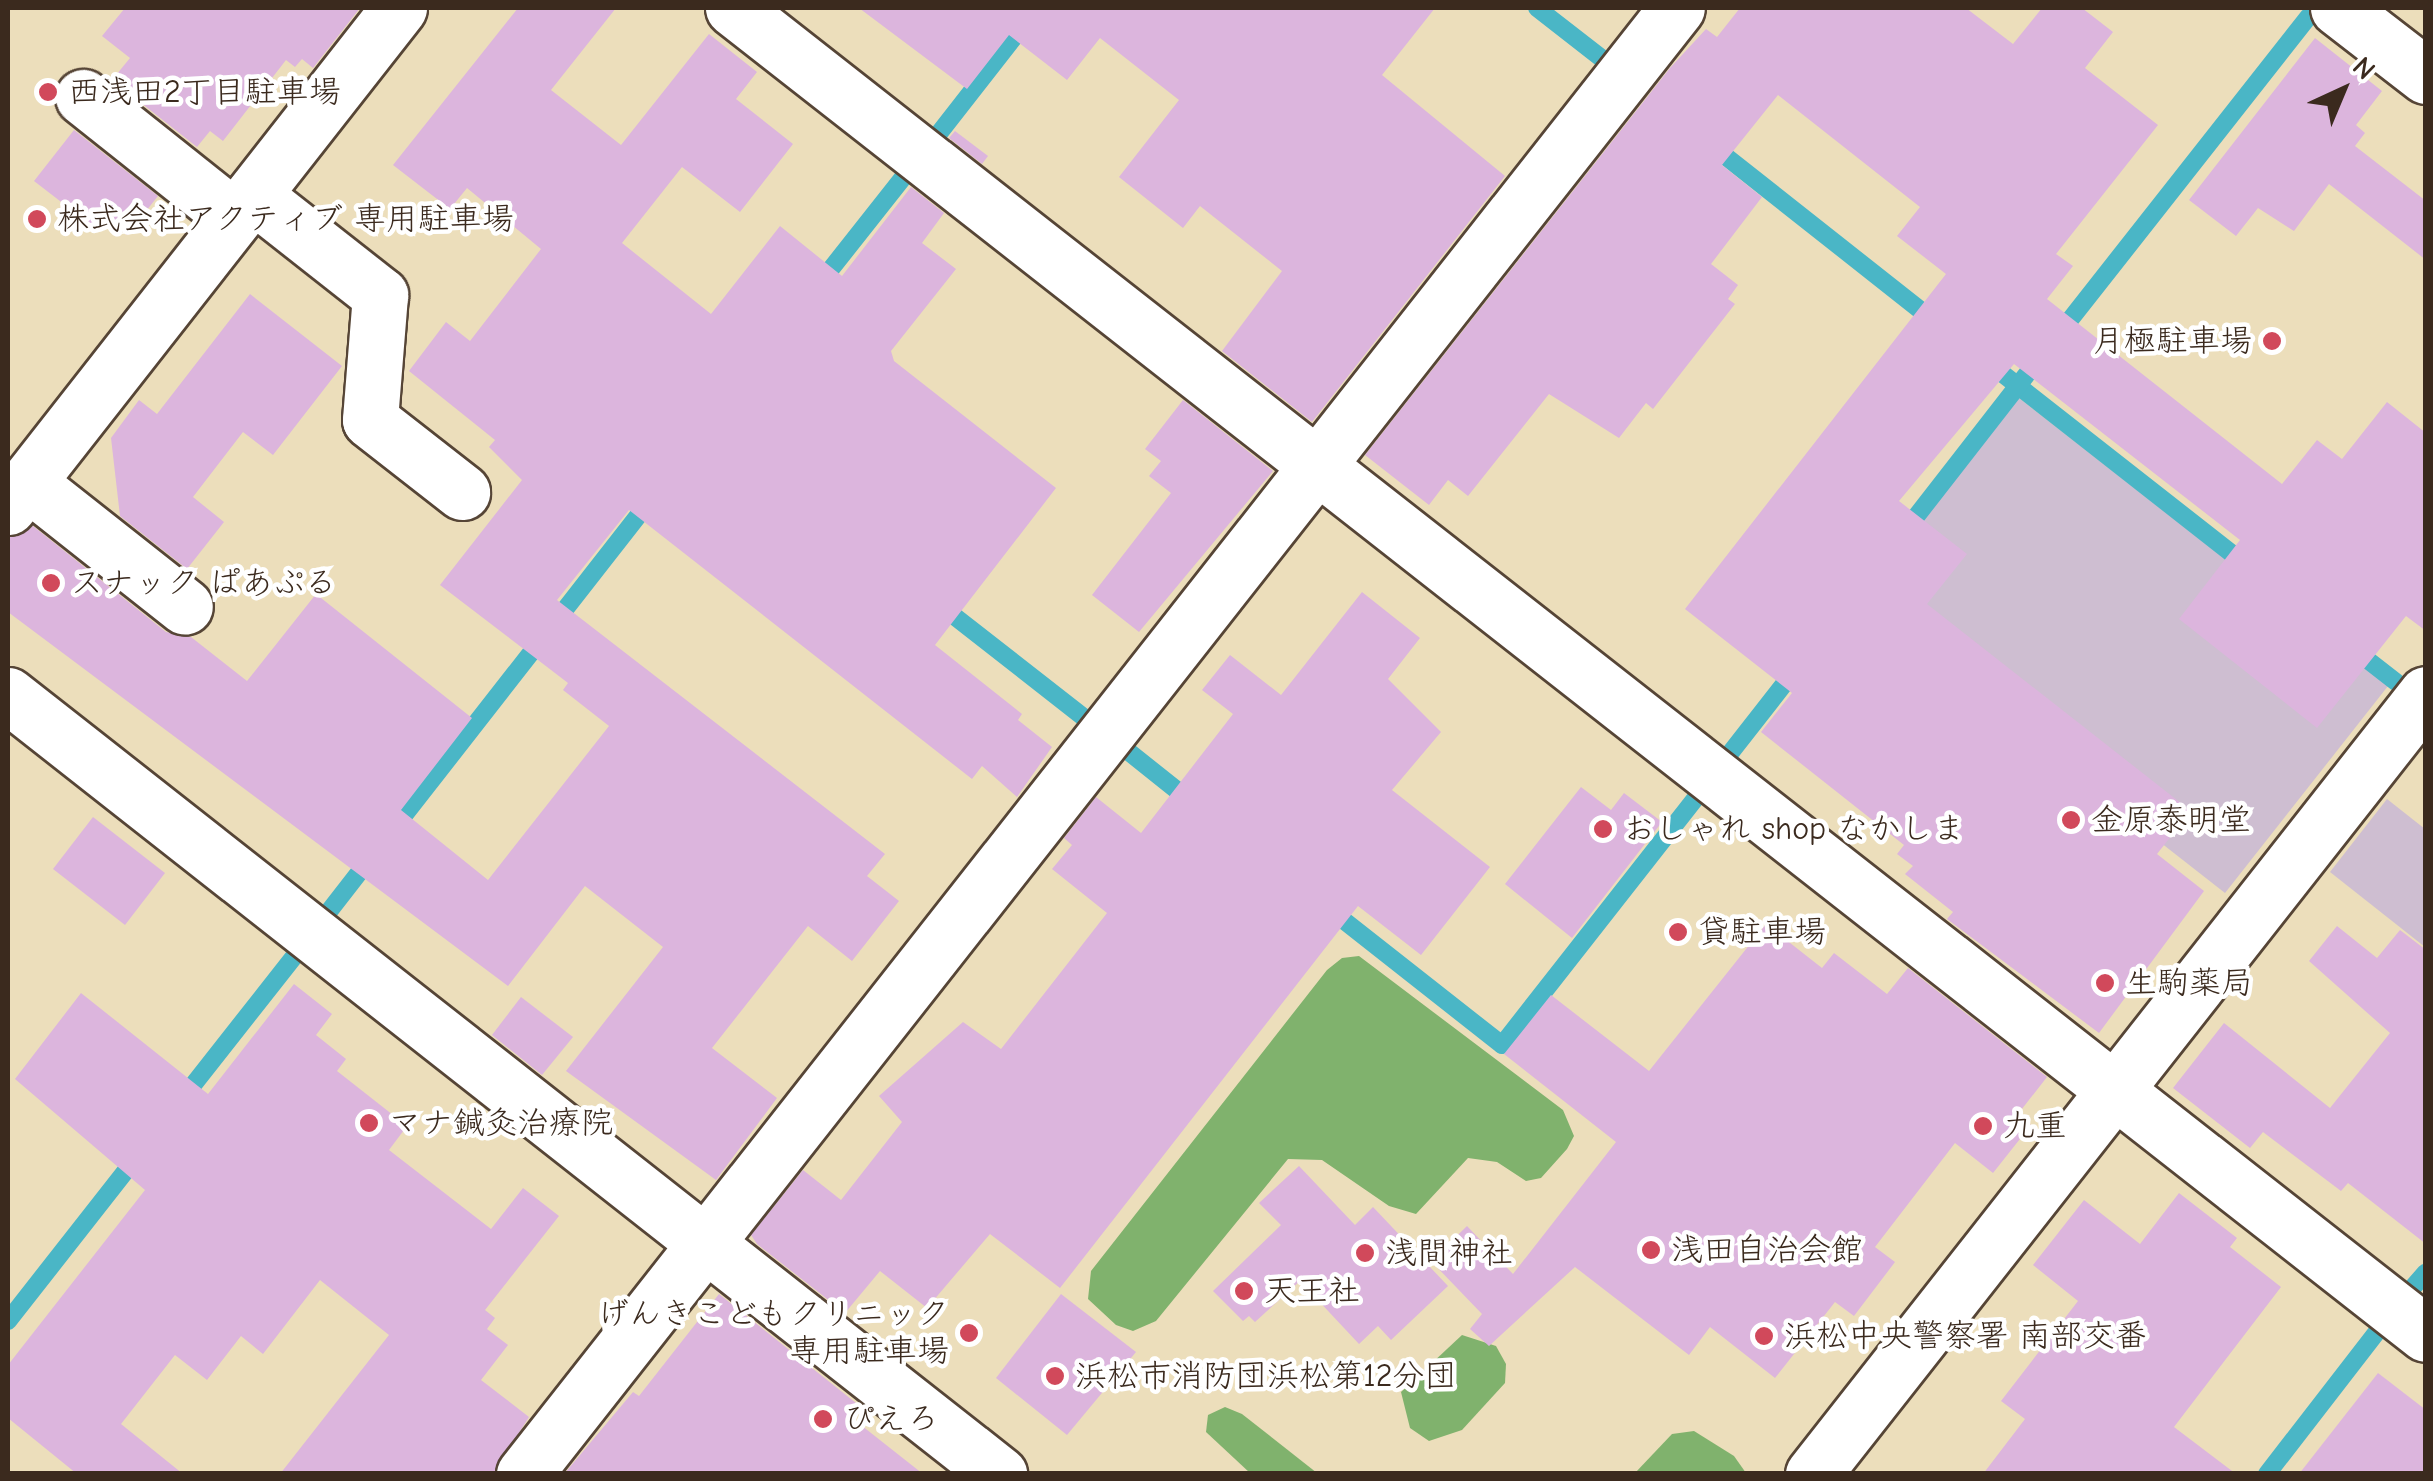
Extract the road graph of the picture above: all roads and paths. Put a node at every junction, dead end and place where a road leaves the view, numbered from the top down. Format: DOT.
graph roads {
  1 [pos="399,8"];
  2 [pos="733,8"];
  3 [pos="1677,8"];
  4 [pos="2338,8"];
  5 [pos="2426,76"];
  6 [pos="83,97"];
  7 [pos="244,206"];
  8 [pos="1317,466"];
  9 [pos="462,492"];
  10 [pos="17,495"];
  11 [pos="185,607"];
  12 [pos="2426,694"];
  13 [pos="8,695"];
  14 [pos="2114,1090"];
  15 [pos="706,1243"];
  16 [pos="2426,1334"];
  17 [pos="524,1474"];
  18 [pos="999,1474"];
  19 [pos="1813,1474"];
  1 -- 7 [label="street"];
  2 -- 8 [label="street"];
  3 -- 8 [label="street"];
  4 -- 5 [label="street"];
  6 -- 7 [label="street"];
  7 -- 9 [label="street"];
  7 -- 10 [label="street"];
  8 -- 14 [label="street"];
  8 -- 15 [label="street"];
  10 -- 11 [label="street"];
  12 -- 14 [label="street"];
  13 -- 15 [label="street"];
  14 -- 16 [label="street"];
  14 -- 19 [label="street"];
  15 -- 17 [label="street"];
  15 -- 18 [label="street"];
}
